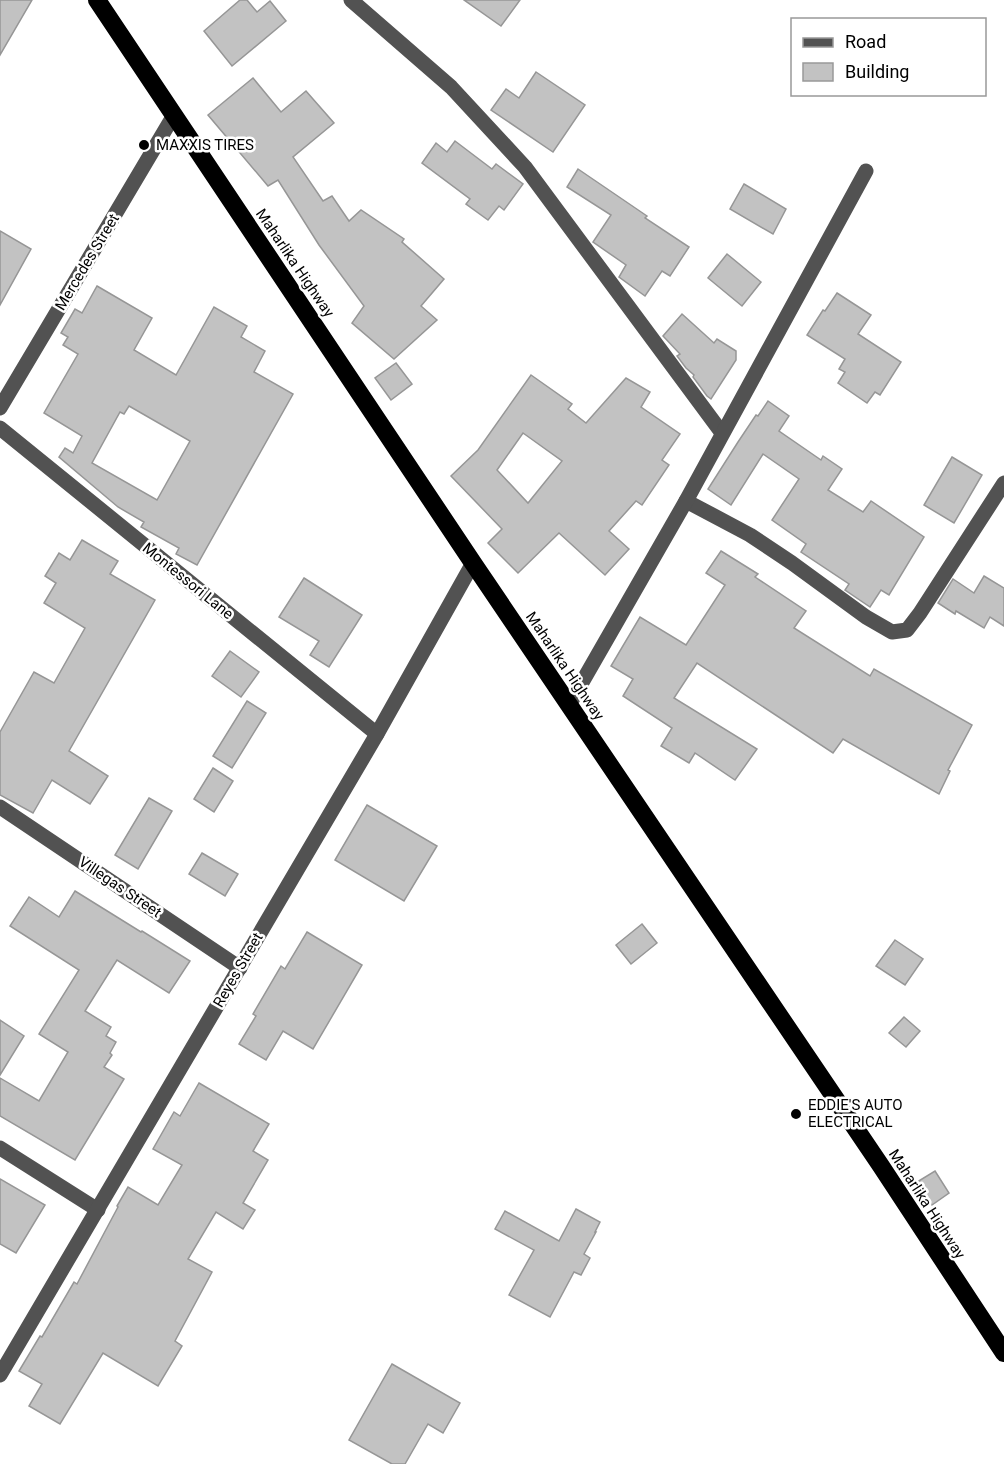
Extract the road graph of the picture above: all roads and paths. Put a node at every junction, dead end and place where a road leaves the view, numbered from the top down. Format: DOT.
graph roads {
  1 [pos="97,0"];
  2 [pos="351,0"];
  3 [pos="174,115"];
  4 [pos="866,171"];
  5 [pos="0,408"];
  6 [pos="0,428"];
  7 [pos="722,433"];
  8 [pos="1004,483"];
  9 [pos="686,501"];
  10 [pos="473,563"];
  11 [pos="569,705"];
  12 [pos="377,734"];
  13 [pos="0,807"];
  14 [pos="240,968"];
  15 [pos="0,1148"];
  16 [pos="98,1210"];
  17 [pos="1004,1353"];
  18 [pos="0,1376"];
  1 -- 3 [label="highway, Maharlika Highway"];
  2 -- 7 [label="street"];
  3 -- 5 [label="street, Mercedes Street"];
  3 -- 10 [label="highway, Maharlika Highway"];
  4 -- 7 [label="street"];
  6 -- 12 [label="street, Montessori Lane"];
  7 -- 9 [label="street"];
  8 -- 9 [label="street"];
  9 -- 11 [label="street"];
  10 -- 11 [label="highway, Maharlika Highway"];
  10 -- 12 [label="street, Reyes Street"];
  11 -- 17 [label="highway, Maharlika Highway"];
  12 -- 14 [label="street, Reyes Street"];
  13 -- 14 [label="street, Villegas Street"];
  14 -- 16 [label="street, Reyes Street"];
  15 -- 16 [label="street"];
  16 -- 18 [label="street, Reyes Street"];
}
